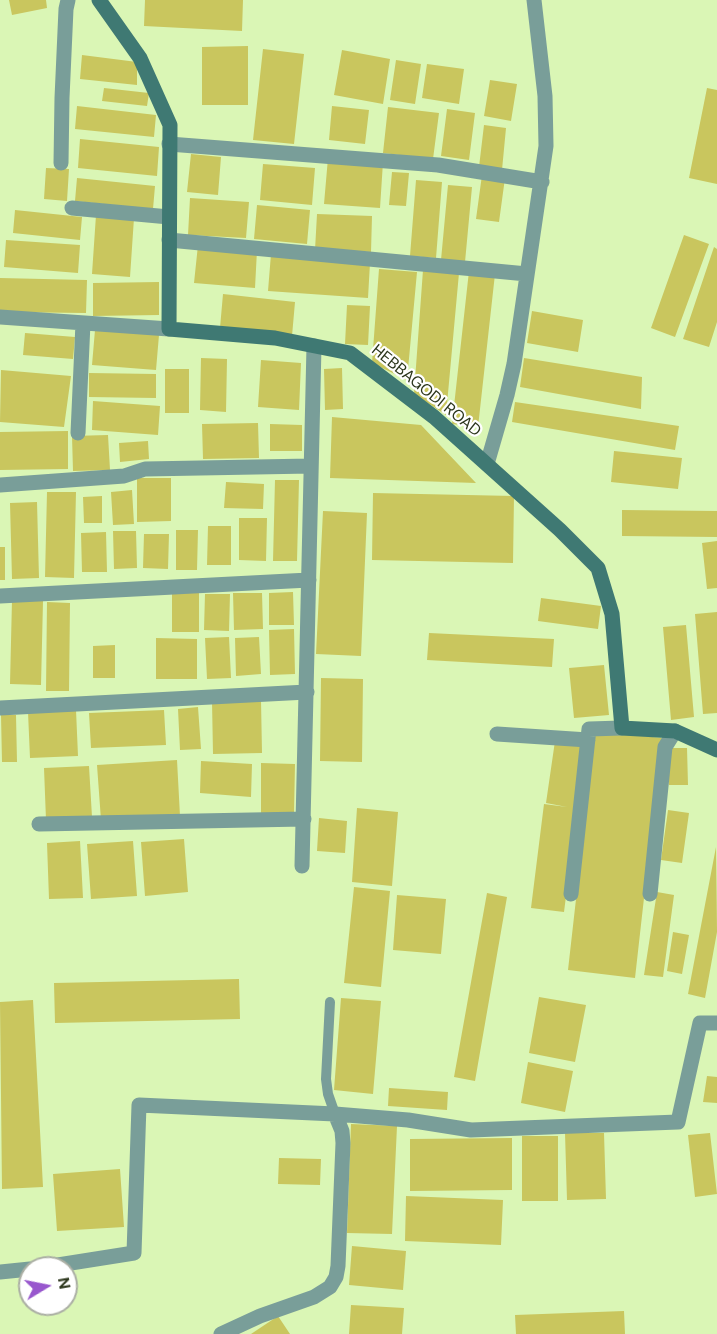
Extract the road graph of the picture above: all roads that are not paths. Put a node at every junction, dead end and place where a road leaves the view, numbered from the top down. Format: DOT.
graph roads {
  1 [pos="68,0"];
  2 [pos="99,0"];
  3 [pos="534,0"];
  4 [pos="169,144"];
  5 [pos="61,163"];
  6 [pos="542,182"];
  7 [pos="72,208"];
  8 [pos="170,218"];
  9 [pos="170,240"];
  10 [pos="527,274"];
  11 [pos="0,317"];
  12 [pos="83,323"];
  13 [pos="169,329"];
  14 [pos="314,346"];
  15 [pos="78,433"];
  16 [pos="487,464"];
  17 [pos="311,466"];
  18 [pos="0,485"];
  19 [pos="309,580"];
  20 [pos="0,596"];
  21 [pos="307,692"];
  22 [pos="0,708"];
  23 [pos="622,728"];
  24 [pos="675,731"];
  25 [pos="497,734"];
  26 [pos="588,740"];
  27 [pos="717,750"];
  28 [pos="304,819"];
  29 [pos="39,824"];
  30 [pos="302,866"];
  31 [pos="571,894"];
  32 [pos="650,894"];
  33 [pos="330,1002"];
  34 [pos="717,1023"];
  35 [pos="335,1114"];
  36 [pos="78,1262"];
  37 [pos="18,1270"];
  38 [pos="0,1272"];
  39 [pos="221,1334"];
  1 -- 5 [label="street"];
  2 -- 4 [label="street"];
  3 -- 6 [label="street"];
  4 -- 6 [label="street"];
  4 -- 8 [label="street"];
  6 -- 10 [label="street"];
  7 -- 8 [label="street"];
  8 -- 9 [label="street"];
  9 -- 10 [label="street"];
  9 -- 13 [label="street"];
  10 -- 16 [label="street"];
  11 -- 12 [label="street"];
  12 -- 13 [label="street"];
  12 -- 15 [label="street"];
  13 -- 14 [label="street, HEBBAGODI ROAD"];
  14 -- 16 [label="street, HEBBAGODI ROAD"];
  14 -- 17 [label="street"];
  16 -- 23 [label="street, HEBBAGODI ROAD"];
  17 -- 18 [label="street"];
  17 -- 19 [label="street"];
  19 -- 20 [label="street"];
  19 -- 21 [label="street"];
  21 -- 22 [label="street"];
  21 -- 28 [label="street"];
  23 -- 24 [label="street"];
  23 -- 26 [label="street"];
  24 -- 27 [label="street"];
  24 -- 32 [label="street"];
  25 -- 26 [label="street"];
  26 -- 31 [label="street"];
  28 -- 29 [label="street"];
  28 -- 30 [label="street"];
  33 -- 35 [label="lane"];
  34 -- 35 [label="street"];
  35 -- 36 [label="street"];
  35 -- 39 [label="street"];
  37 -- 38 [label="street"];
}
